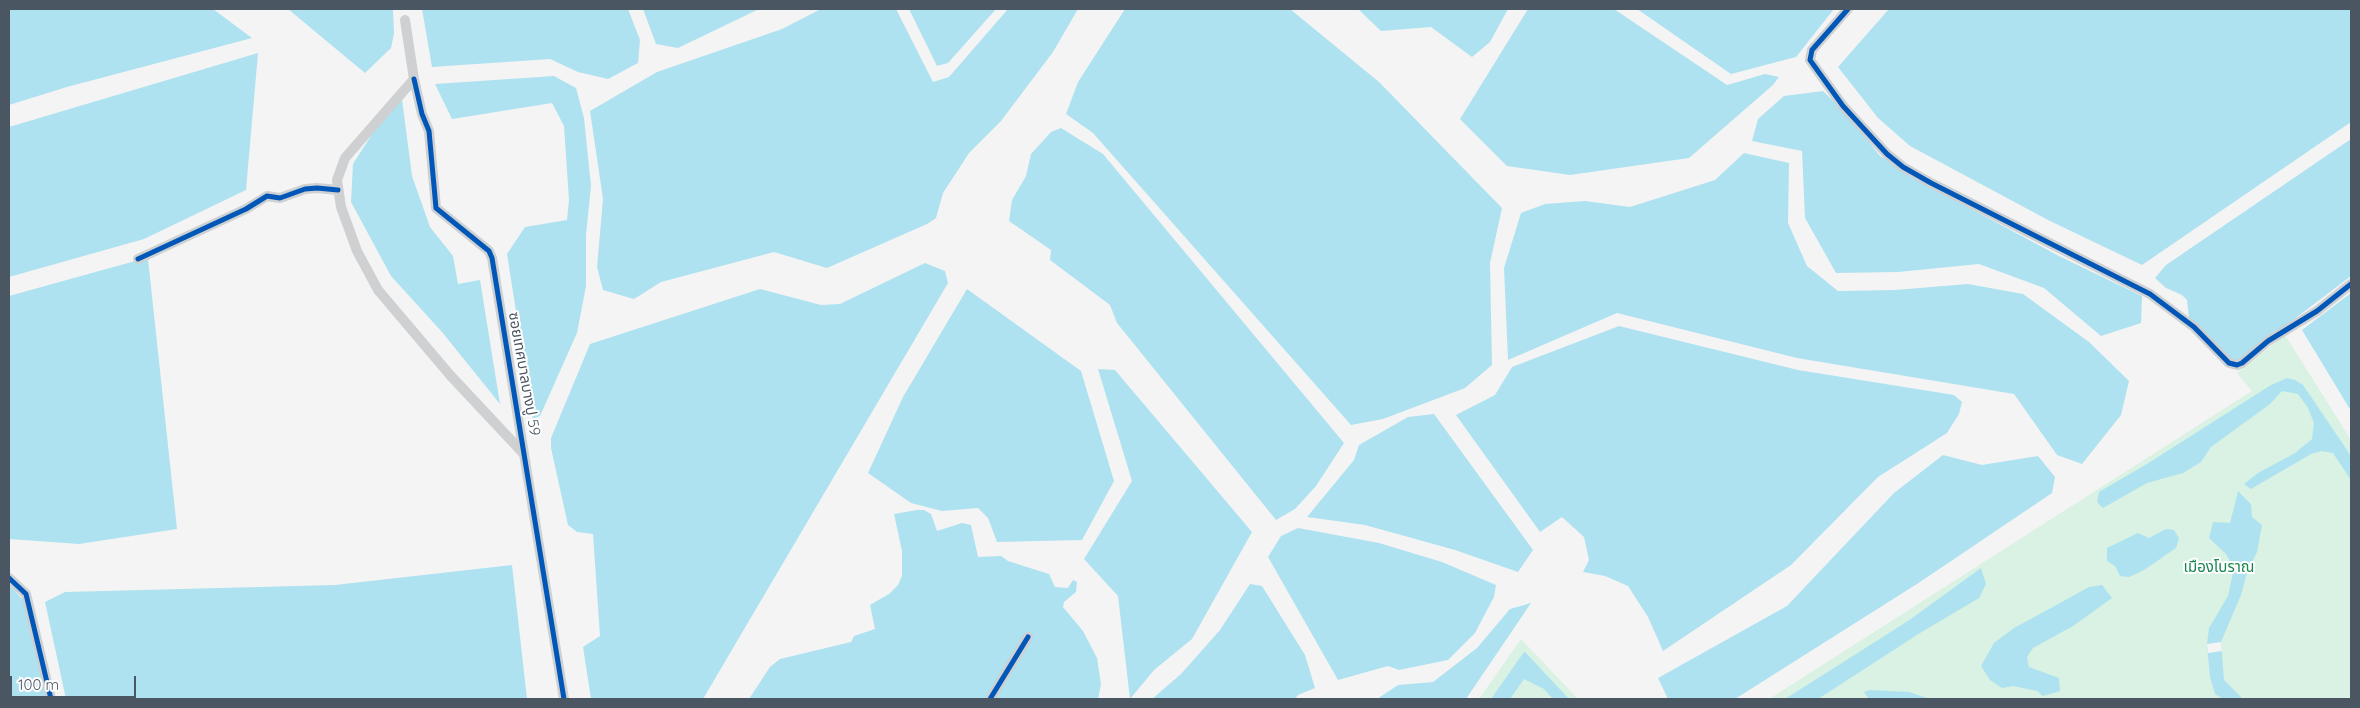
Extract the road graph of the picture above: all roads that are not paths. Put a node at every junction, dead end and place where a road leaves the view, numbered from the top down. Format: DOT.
graph roads {
  1 [pos="1848,9"];
  2 [pos="405,20"];
  3 [pos="414,79"];
  4 [pos="338,190"];
  5 [pos="138,259"];
  6 [pos="2351,284"];
  7 [pos="525,455"];
  8 [pos="9,578"];
  9 [pos="1028,637"];
  10 [pos="51,699"];
  11 [pos="564,699"];
  12 [pos="990,699"];
  1 -- 6 [label="street"];
  2 -- 3 [label="street, ซอยเทศบาลบางปู 59"];
  3 -- 4 [label="street"];
  3 -- 7 [label="street, ซอยเทศบาลบางปู 59"];
  4 -- 5 [label="street"];
  4 -- 7 [label="street"];
  7 -- 11 [label="street, ซอยเทศบาลบางปู 59"];
  8 -- 10 [label="street"];
  9 -- 12 [label="street"];
}
